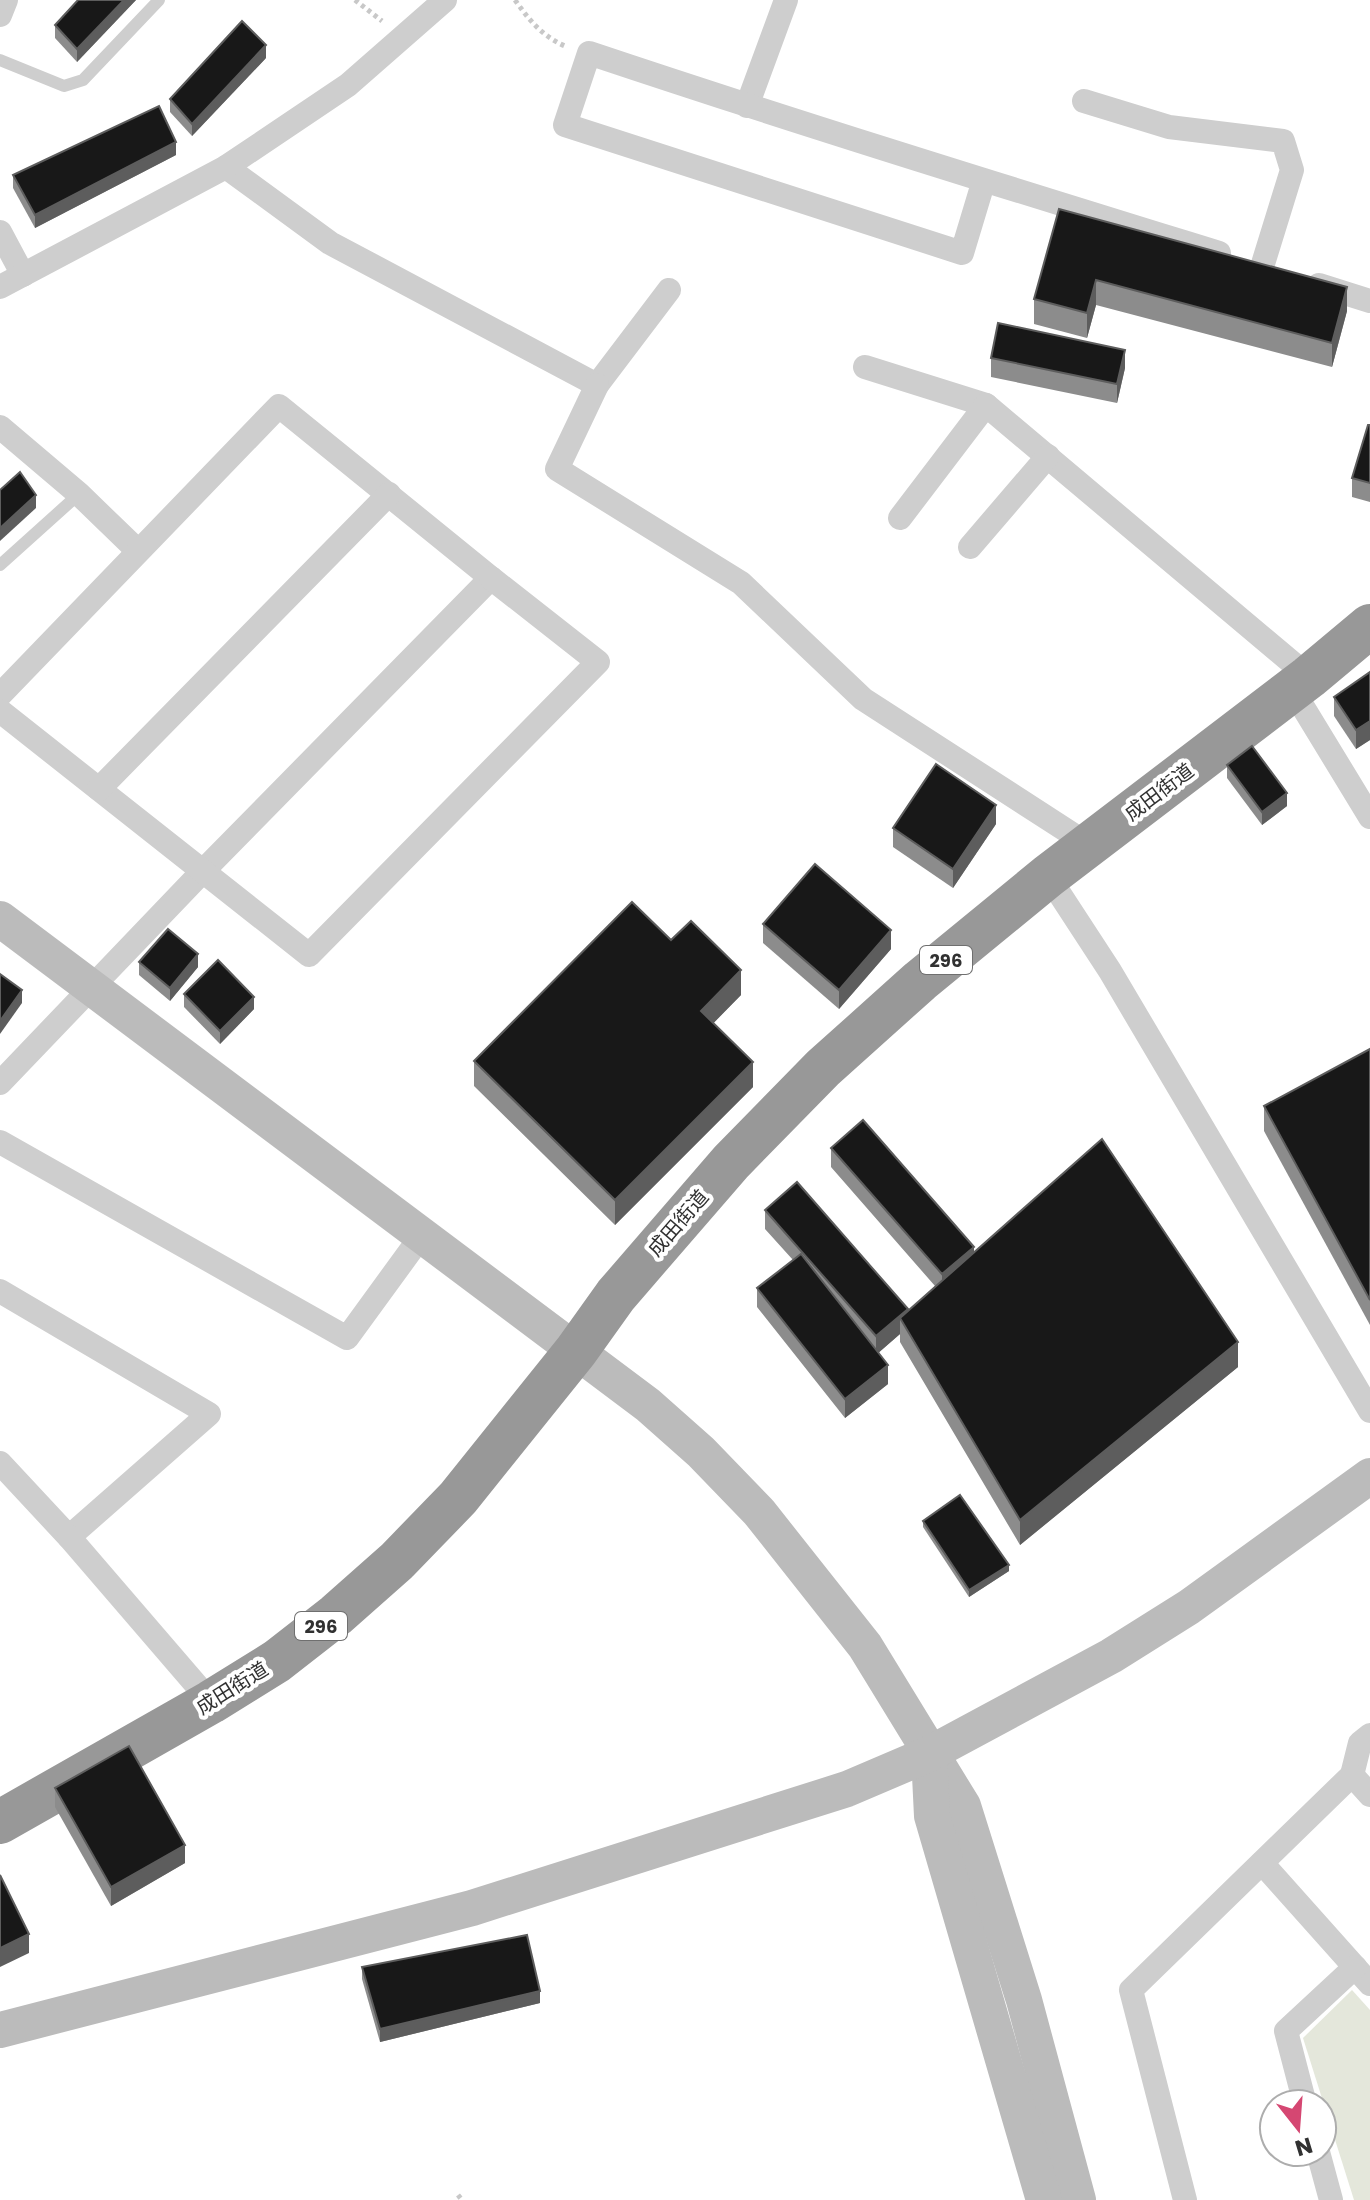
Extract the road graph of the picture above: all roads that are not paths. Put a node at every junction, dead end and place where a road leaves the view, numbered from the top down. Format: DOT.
graph roads {
  1 [pos="6,0"];
  2 [pos="159,0"];
  3 [pos="445,0"];
  4 [pos="786,0"];
  5 [pos="0,15"];
  6 [pos="0,60"];
  7 [pos="1084,101"];
  8 [pos="747,106"];
  9 [pos="226,167"];
  10 [pos="984,180"];
  11 [pos="0,232"];
  12 [pos="1262,267"];
  13 [pos="23,275"];
  14 [pos="0,287"];
  15 [pos="669,290"];
  16 [pos="1370,301"];
  17 [pos="865,367"];
  18 [pos="597,385"];
  19 [pos="986,405"];
  20 [pos="0,427"];
  21 [pos="1048,456"];
  22 [pos="79,494"];
  23 [pos="389,494"];
  24 [pos="900,518"];
  25 [pos="970,547"];
  26 [pos="138,551"];
  27 [pos="0,565"];
  28 [pos="491,578"];
  29 [pos="1370,626"];
  30 [pos="1300,683"];
  31 [pos="0,695"];
  32 [pos="0,711"];
  33 [pos="99,789"];
  34 [pos="1370,817"];
  35 [pos="1089,845"];
  36 [pos="202,872"];
  37 [pos="1048,876"];
  38 [pos="0,919"];
  39 [pos="91,987"];
  40 [pos="0,1083"];
  41 [pos="0,1142"];
  42 [pos="422,1235"];
  43 [pos="0,1291"];
  44 [pos="576,1351"];
  45 [pos="1370,1411"];
  46 [pos="0,1463"];
  47 [pos="1370,1476"];
  48 [pos="69,1537"];
  49 [pos="211,1702"];
  50 [pos="1370,1735"];
  51 [pos="929,1754"];
  52 [pos="1352,1775"];
  53 [pos="1370,1795"];
  54 [pos="0,1822"];
  55 [pos="1262,1863"];
  56 [pos="1362,1976"];
  57 [pos="0,2030"];
  58 [pos="1301,2088"];
  59 [pos="1322,2168"];
  60 [pos="1044,2200"];
  61 [pos="1078,2200"];
  62 [pos="1185,2200"];
  63 [pos="1331,2200"];
  1 -- 5 [label="street"];
  2 -- 6 [label="lane"];
  3 -- 9 [label="street"];
  4 -- 8 [label="street"];
  7 -- 12 [label="street"];
  8 -- 10 [label="street"];
  8 -- 10 [label="street"];
  9 -- 13 [label="street"];
  9 -- 18 [label="street"];
  10 -- 12 [label="street"];
  11 -- 13 [label="street"];
  12 -- 16 [label="street"];
  13 -- 14 [label="street"];
  15 -- 18 [label="street"];
  17 -- 19 [label="street"];
  18 -- 35 [label="street"];
  19 -- 21 [label="street"];
  19 -- 24 [label="street"];
  20 -- 22 [label="street"];
  21 -- 25 [label="street"];
  21 -- 30 [label="street"];
  22 -- 26 [label="street"];
  22 -- 27 [label="lane"];
  23 -- 26 [label="street"];
  23 -- 28 [label="street"];
  23 -- 33 [label="street"];
  26 -- 31 [label="street"];
  28 -- 36 [label="street"];
  28 -- 36 [label="street"];
  29 -- 30 [label="highway, 成田街道 / 296"];
  30 -- 34 [label="street"];
  30 -- 35 [label="highway, 成田街道 / 296"];
  32 -- 33 [label="street"];
  33 -- 36 [label="street"];
  35 -- 37 [label="highway, 成田街道 / 296"];
  36 -- 39 [label="street"];
  37 -- 44 [label="highway, 成田街道 / 296"];
  37 -- 45 [label="street"];
  38 -- 39 [label="street"];
  39 -- 40 [label="street"];
  39 -- 42 [label="street"];
  41 -- 42 [label="street"];
  42 -- 44 [label="street"];
  43 -- 48 [label="street"];
  44 -- 49 [label="highway, 成田街道 / 296"];
  44 -- 51 [label="street"];
  46 -- 48 [label="street"];
  47 -- 51 [label="street"];
  48 -- 49 [label="street"];
  49 -- 54 [label="highway, 成田街道 / 296"];
  50 -- 52 [label="street"];
  51 -- 57 [label="street"];
  51 -- 60 [label="street"];
  51 -- 61 [label="street"];
  52 -- 53 [label="street"];
  52 -- 55 [label="street"];
  55 -- 56 [label="street"];
  55 -- 62 [label="street"];
  56 -- 58 [label="street"];
  59 -- 63 [label="street"];
}
